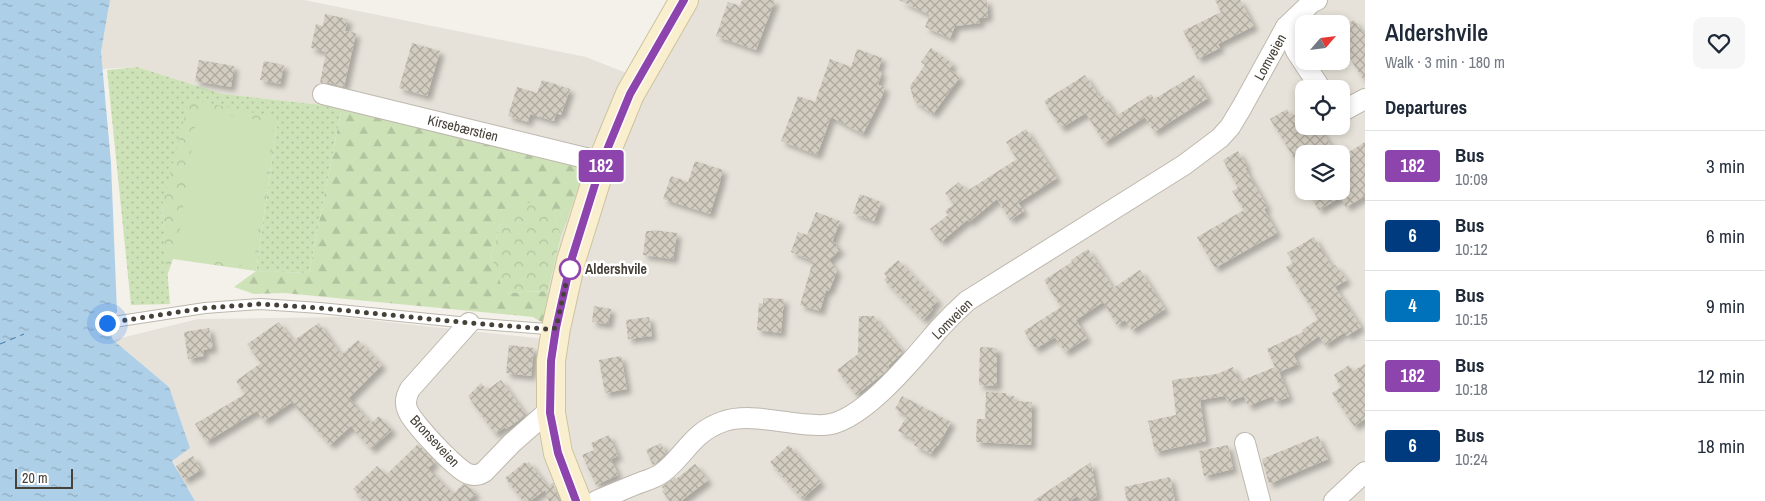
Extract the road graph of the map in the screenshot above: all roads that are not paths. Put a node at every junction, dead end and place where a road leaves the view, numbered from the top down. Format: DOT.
graph roads {
  1 [pos="684,0"];
  2 [pos="1317,0"];
  3 [pos="1286,27"];
  4 [pos="1315,80"];
  5 [pos="323,94"];
  6 [pos="1365,99"];
  7 [pos="1350,107"];
  8 [pos="602,162"];
  9 [pos="107,323"];
  10 [pos="470,323"];
  11 [pos="556,328"];
  12 [pos="550,413"];
  13 [pos="1245,443"];
  14 [pos="1365,472"];
  15 [pos="576,501"];
  16 [pos="596,501"];
  17 [pos="1260,501"];
  18 [pos="1334,501"];
  1 -- 8 [label="main road"];
  2 -- 3 [label="street, Lomveien"];
  3 -- 4 [label="street, Lomveien"];
  3 -- 16 [label="street, Lomveien"];
  5 -- 8 [label="street, Kirsebærstien"];
  6 -- 7 [label="street"];
  8 -- 11 [label="main road"];
  9 -- 10 [label="lane"];
  10 -- 11 [label="lane"];
  10 -- 12 [label="street, Bronseveien"];
  11 -- 12 [label="main road"];
  12 -- 15 [label="main road"];
  13 -- 17 [label="street"];
  14 -- 18 [label="street"];
}
